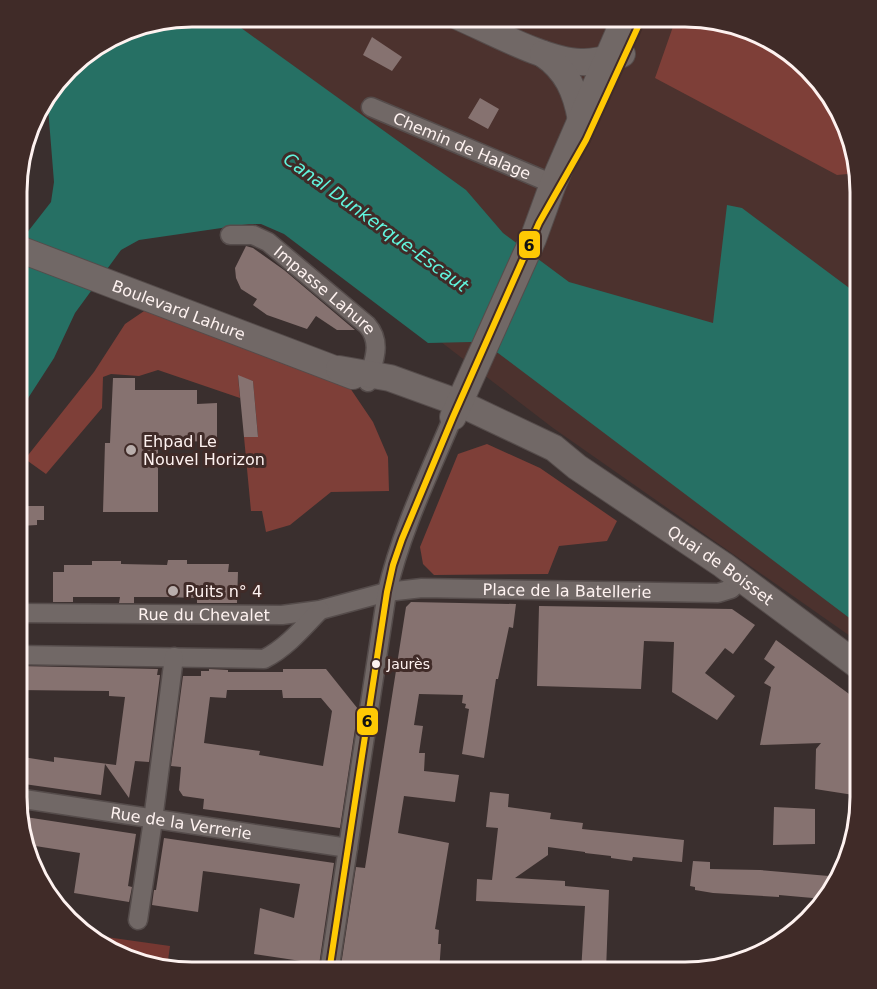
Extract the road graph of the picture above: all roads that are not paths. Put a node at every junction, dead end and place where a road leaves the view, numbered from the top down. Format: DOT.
graph roads {
  1 [pos="482,27"];
  2 [pos="630,27"];
  3 [pos="617,36"];
  4 [pos="543,54"];
  5 [pos="371,107"];
  6 [pos="581,120"];
  7 [pos="553,184"];
  8 [pos="536,231"];
  9 [pos="230,235"];
  10 [pos="27,252"];
  11 [pos="369,378"];
  12 [pos="456,410"];
  13 [pos="742,578"];
  14 [pos="387,592"];
  15 [pos="320,610"];
  16 [pos="27,613"];
  17 [pos="27,655"];
  18 [pos="174,657"];
  19 [pos="850,659"];
  20 [pos="27,800"];
  21 [pos="153,820"];
  22 [pos="348,848"];
  23 [pos="138,920"];
  24 [pos="331,962"];
  1 -- 4 [label="main road"];
  2 -- 3 [label="main road"];
  3 -- 4 [label="main road"];
  3 -- 6 [label="main road"];
  3 -- 8 [label="main road"];
  4 -- 6 [label="main road"];
  5 -- 7 [label="street, Chemin de Halage"];
  6 -- 7 [label="main road"];
  7 -- 8 [label="main road"];
  8 -- 12 [label="main road"];
  9 -- 11 [label="street, Impasse Lahure"];
  10 -- 11 [label="main road, Boulevard Lahure"];
  11 -- 12 [label="main road, Boulevard Lahure"];
  12 -- 13 [label="main road, Quai de Boisset"];
  12 -- 14 [label="street"];
  13 -- 14 [label="street, Place de la Batellerie"];
  13 -- 19 [label="main road, Quai de Boisset"];
  14 -- 15 [label="street, Rue du Chevalet"];
  14 -- 22 [label="street"];
  15 -- 16 [label="street, Rue du Chevalet"];
  15 -- 18 [label="street"];
  17 -- 18 [label="street"];
  18 -- 21 [label="street"];
  20 -- 21 [label="street, Rue de la Verrerie"];
  21 -- 22 [label="street, Rue de la Verrerie"];
  21 -- 23 [label="street"];
  22 -- 24 [label="street"];
}
